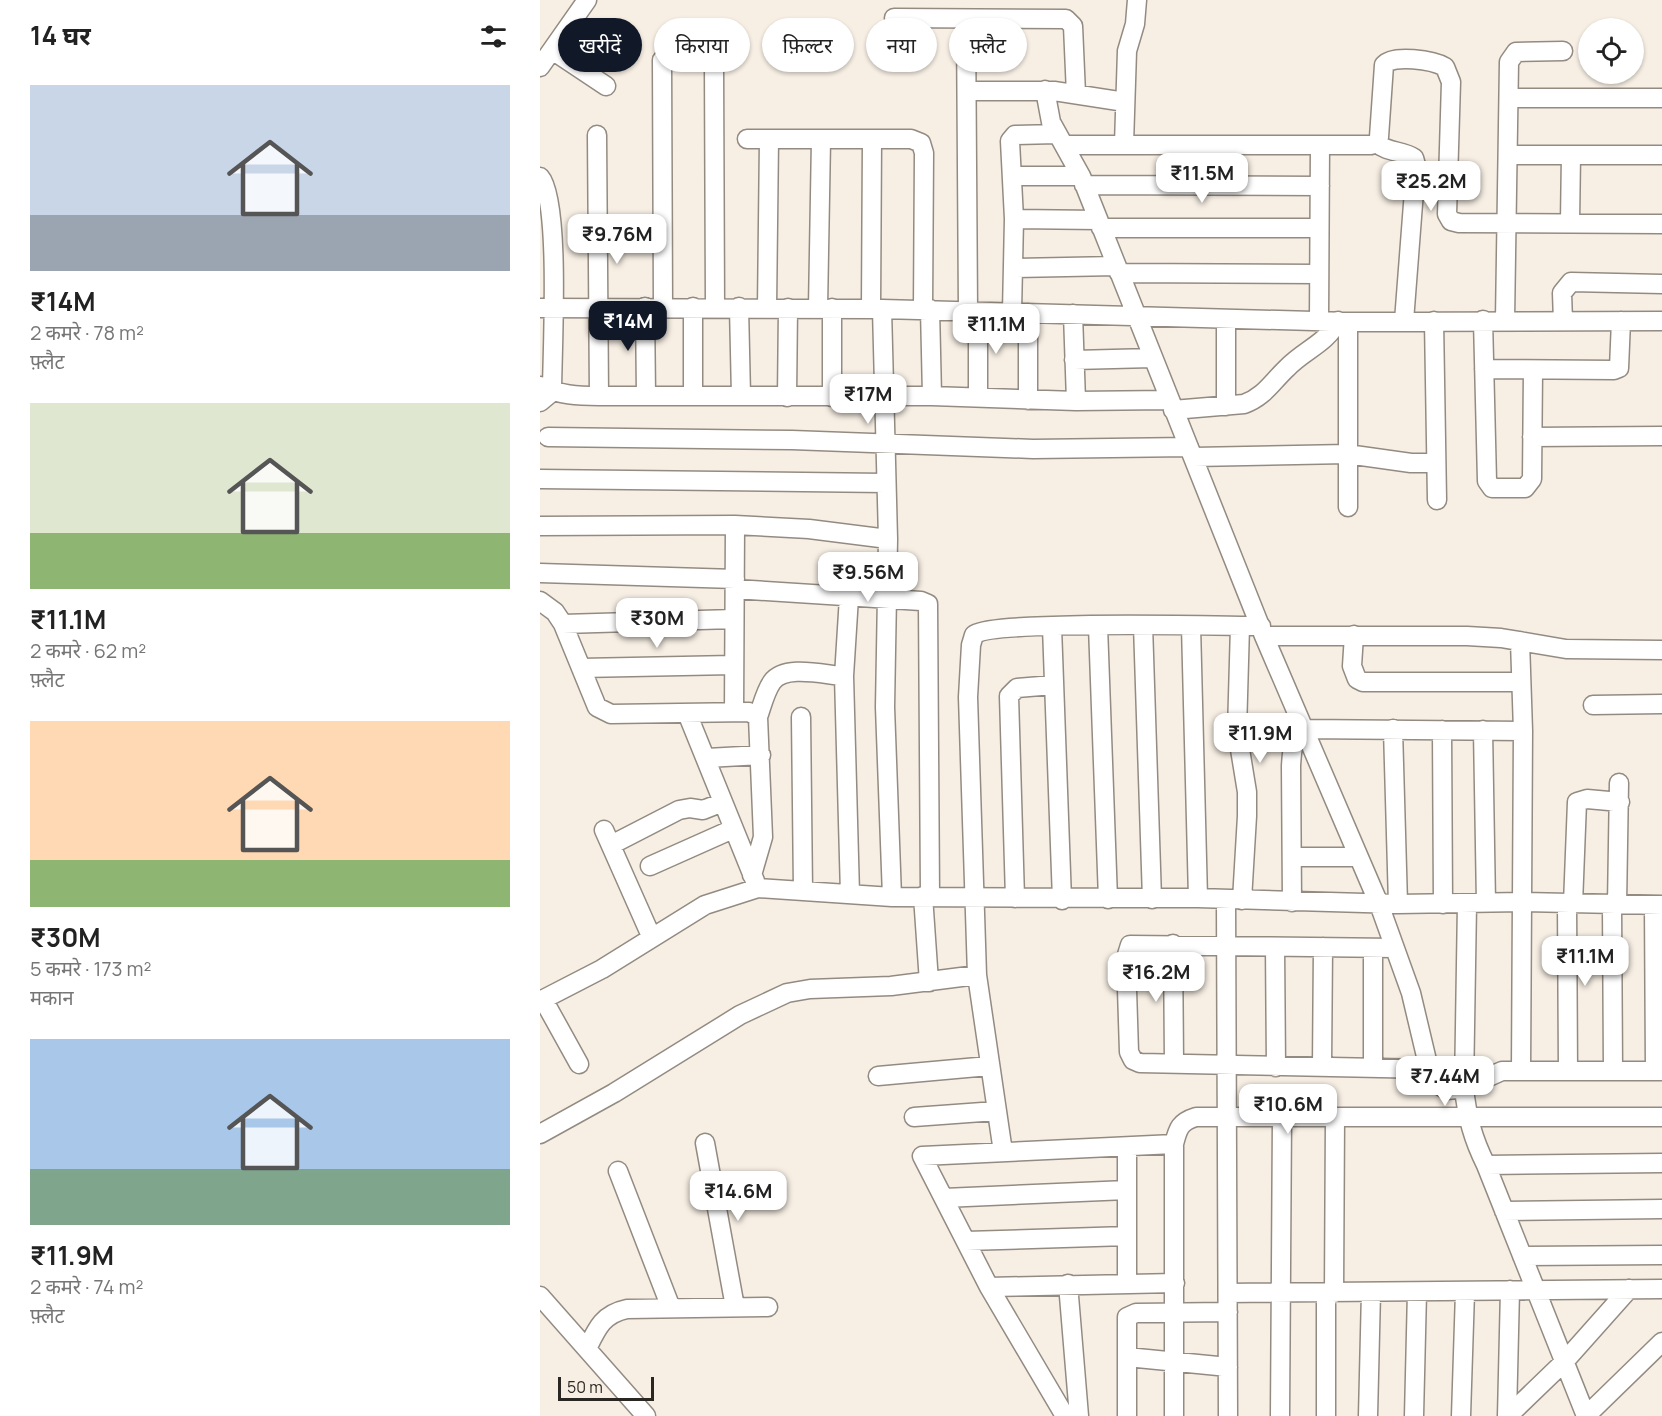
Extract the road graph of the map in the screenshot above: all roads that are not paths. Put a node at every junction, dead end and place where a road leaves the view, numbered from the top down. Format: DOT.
graph roads {
  1 [pos="587,0"];
  2 [pos="1137,0"];
  3 [pos="1027,19"];
  4 [pos="552,50"];
  5 [pos="1563,51"];
  6 [pos="540,67"];
  7 [pos="662,72"];
  8 [pos="714,72"];
  9 [pos="967,72"];
  10 [pos="606,86"];
  11 [pos="1045,90"];
  12 [pos="968,91"];
  13 [pos="1076,94"];
  14 [pos="1509,98"];
  15 [pos="1662,99"];
  16 [pos="1125,102"];
  17 [pos="597,135"];
  18 [pos="747,139"];
  19 [pos="769,139"];
  20 [pos="821,140"];
  21 [pos="872,140"];
  22 [pos="1062,140"];
  23 [pos="1377,143"];
  24 [pos="1124,144"];
  25 [pos="1320,145"];
  26 [pos="1508,155"];
  27 [pos="1570,155"];
  28 [pos="1662,155"];
  29 [pos="1013,176"];
  30 [pos="540,177"];
  31 [pos="1082,181"];
  32 [pos="1320,186"];
  33 [pos="1014,219"];
  34 [pos="1507,222"];
  35 [pos="1570,222"];
  36 [pos="1099,224"];
  37 [pos="1662,224"];
  38 [pos="1319,228"];
  39 [pos="1013,267"];
  40 [pos="1117,270"];
  41 [pos="1319,274"];
  42 [pos="1662,284"];
  43 [pos="600,307"];
  44 [pos="645,307"];
  45 [pos="663,307"];
  46 [pos="693,307"];
  47 [pos="715,307"];
  48 [pos="739,307"];
  49 [pos="546,308"];
  50 [pos="767,308"];
  51 [pos="788,308"];
  52 [pos="825,308"];
  53 [pos="877,308"];
  54 [pos="927,309"];
  55 [pos="973,311"];
  56 [pos="1020,312"];
  57 [pos="1073,314"];
  58 [pos="1136,316"];
  59 [pos="1227,320"];
  60 [pos="1483,320"];
  61 [pos="1505,320"];
  62 [pos="1319,321"];
  63 [pos="1404,321"];
  64 [pos="1434,321"];
  65 [pos="1563,321"];
  66 [pos="1621,321"];
  67 [pos="1662,321"];
  68 [pos="1343,322"];
  69 [pos="1152,358"];
  70 [pos="1074,360"];
  71 [pos="1484,369"];
  72 [pos="1533,370"];
  73 [pos="544,393"];
  74 [pos="599,396"];
  75 [pos="646,396"];
  76 [pos="693,396"];
  77 [pos="741,396"];
  78 [pos="883,396"];
  79 [pos="932,396"];
  80 [pos="786,397"];
  81 [pos="832,397"];
  82 [pos="978,397"];
  83 [pos="1028,400"];
  84 [pos="1076,401"];
  85 [pos="1171,405"];
  86 [pos="1226,406"];
  87 [pos="1662,435"];
  88 [pos="1532,436"];
  89 [pos="548,438"];
  90 [pos="884,444"];
  91 [pos="1191,452"];
  92 [pos="1347,454"];
  93 [pos="1436,463"];
  94 [pos="540,479"];
  95 [pos="885,483"];
  96 [pos="1437,500"];
  97 [pos="1348,507"];
  98 [pos="735,525"];
  99 [pos="540,526"];
  100 [pos="888,539"];
  101 [pos="540,573"];
  102 [pos="735,584"];
  103 [pos="849,597"];
  104 [pos="886,599"];
  105 [pos="540,601"];
  106 [pos="734,619"];
  107 [pos="563,624"];
  108 [pos="1143,625"];
  109 [pos="1098,626"];
  110 [pos="1191,626"];
  111 [pos="1240,626"];
  112 [pos="1052,627"];
  113 [pos="1263,631"];
  114 [pos="1354,635"];
  115 [pos="1520,641"];
  116 [pos="1662,650"];
  117 [pos="733,665"];
  118 [pos="581,668"];
  119 [pos="844,676"];
  120 [pos="1521,682"];
  121 [pos="1053,685"];
  122 [pos="1662,704"];
  123 [pos="1593,705"];
  124 [pos="735,712"];
  125 [pos="687,713"];
  126 [pos="758,717"];
  127 [pos="801,717"];
  128 [pos="1304,729"];
  129 [pos="1393,729"];
  130 [pos="1442,730"];
  131 [pos="1483,730"];
  132 [pos="1523,731"];
  133 [pos="761,755"];
  134 [pos="707,758"];
  135 [pos="1619,783"];
  136 [pos="723,802"];
  137 [pos="1620,802"];
  138 [pos="733,829"];
  139 [pos="1292,857"];
  140 [pos="1358,857"];
  141 [pos="650,866"];
  142 [pos="755,881"];
  143 [pos="802,890"];
  144 [pos="850,894"];
  145 [pos="927,896"];
  146 [pos="892,897"];
  147 [pos="973,897"];
  148 [pos="1015,898"];
  149 [pos="1198,898"];
  150 [pos="1108,899"];
  151 [pos="1152,899"];
  152 [pos="1062,900"];
  153 [pos="1234,900"];
  154 [pos="1292,902"];
  155 [pos="1523,902"];
  156 [pos="1486,903"];
  157 [pos="1378,904"];
  158 [pos="1398,904"];
  159 [pos="1443,904"];
  160 [pos="1467,904"];
  161 [pos="1570,904"];
  162 [pos="1614,905"];
  163 [pos="1658,905"];
  164 [pos="651,936"];
  165 [pos="1173,944"];
  166 [pos="1227,946"];
  167 [pos="1275,947"];
  168 [pos="1323,947"];
  169 [pos="1373,948"];
  170 [pos="1394,948"];
  171 [pos="977,975"];
  172 [pos="929,982"];
  173 [pos="542,1000"];
  174 [pos="1174,1062"];
  175 [pos="579,1064"];
  176 [pos="1226,1064"];
  177 [pos="989,1066"];
  178 [pos="1276,1066"];
  179 [pos="1322,1067"];
  180 [pos="1373,1068"];
  181 [pos="1429,1069"];
  182 [pos="1521,1071"];
  183 [pos="1568,1071"];
  184 [pos="1613,1071"];
  185 [pos="1659,1071"];
  186 [pos="878,1076"];
  187 [pos="1464,1088"];
  188 [pos="996,1111"];
  189 [pos="1467,1116"];
  190 [pos="914,1117"];
  191 [pos="1281,1117"];
  192 [pos="1335,1117"];
  193 [pos="1662,1117"];
  194 [pos="1228,1118"];
  195 [pos="540,1134"];
  196 [pos="705,1143"];
  197 [pos="1174,1144"];
  198 [pos="1127,1146"];
  199 [pos="1003,1152"];
  200 [pos="1662,1163"];
  201 [pos="1486,1165"];
  202 [pos="618,1171"];
  203 [pos="1127,1190"];
  204 [pos="944,1198"];
  205 [pos="1662,1209"];
  206 [pos="1504,1211"];
  207 [pos="1127,1236"];
  208 [pos="966,1241"];
  209 [pos="1662,1255"];
  210 [pos="1522,1256"];
  211 [pos="1127,1282"];
  212 [pos="1175,1283"];
  213 [pos="1068,1284"];
  214 [pos="989,1287"];
  215 [pos="1662,1289"];
  216 [pos="1510,1290"];
  217 [pos="1536,1290"];
  218 [pos="1629,1290"];
  219 [pos="1371,1292"];
  220 [pos="1417,1292"];
  221 [pos="1465,1292"];
  222 [pos="1228,1293"];
  223 [pos="1280,1293"];
  224 [pos="1330,1293"];
  225 [pos="540,1296"];
  226 [pos="735,1307"];
  227 [pos="768,1307"];
  228 [pos="671,1308"];
  229 [pos="1228,1312"];
  230 [pos="1175,1313"];
  231 [pos="1662,1342"];
  232 [pos="587,1349"];
  233 [pos="1126,1358"];
  234 [pos="1174,1362"];
  235 [pos="1564,1362"];
  236 [pos="1228,1367"];
  237 [pos="646,1416"];
  238 [pos="1065,1416"];
  239 [pos="1079,1416"];
  240 [pos="1127,1416"];
  241 [pos="1174,1416"];
  242 [pos="1228,1416"];
  243 [pos="1280,1416"];
  244 [pos="1326,1416"];
  245 [pos="1368,1416"];
  246 [pos="1414,1416"];
  247 [pos="1461,1416"];
  248 [pos="1508,1416"];
  249 [pos="1586,1416"];
  1 -- 4 [label="street"];
  2 -- 16 [label="street"];
  3 -- 13 [label="street"];
  4 -- 6 [label="street"];
  4 -- 10 [label="street"];
  5 -- 14 [label="street"];
  7 -- 45 [label="street"];
  8 -- 47 [label="street"];
  9 -- 12 [label="street"];
  11 -- 12 [label="street"];
  11 -- 13 [label="street"];
  11 -- 22 [label="street"];
  12 -- 55 [label="street"];
  13 -- 16 [label="street"];
  14 -- 15 [label="street"];
  14 -- 26 [label="street"];
  16 -- 24 [label="street"];
  17 -- 43 [label="street"];
  18 -- 19 [label="street"];
  19 -- 20 [label="street"];
  19 -- 50 [label="street"];
  20 -- 21 [label="street"];
  20 -- 52 [label="street"];
  21 -- 53 [label="street"];
  21 -- 54 [label="street"];
  22 -- 24 [label="street"];
  22 -- 29 [label="street"];
  22 -- 31 [label="street"];
  23 -- 25 [label="street"];
  23 -- 34 [label="street"];
  23 -- 63 [label="street"];
  24 -- 25 [label="street"];
  25 -- 32 [label="street"];
  26 -- 27 [label="street"];
  26 -- 34 [label="street"];
  27 -- 28 [label="street"];
  27 -- 35 [label="street"];
  29 -- 31 [label="street"];
  29 -- 33 [label="street"];
  30 -- 49 [label="street"];
  31 -- 32 [label="street"];
  31 -- 36 [label="street"];
  32 -- 38 [label="street"];
  33 -- 36 [label="street"];
  33 -- 39 [label="street"];
  34 -- 35 [label="street"];
  34 -- 61 [label="street"];
  35 -- 37 [label="street"];
  36 -- 38 [label="street"];
  36 -- 40 [label="street"];
  38 -- 41 [label="street"];
  39 -- 40 [label="street"];
  39 -- 56 [label="street"];
  40 -- 41 [label="street"];
  40 -- 58 [label="street"];
  41 -- 62 [label="street"];
  42 -- 65 [label="street"];
  43 -- 44 [label="street"];
  43 -- 49 [label="street"];
  43 -- 74 [label="street"];
  44 -- 45 [label="street"];
  44 -- 75 [label="street"];
  45 -- 46 [label="street"];
  46 -- 47 [label="street"];
  46 -- 76 [label="street"];
  47 -- 48 [label="street"];
  48 -- 50 [label="street"];
  48 -- 77 [label="street"];
  49 -- 73 [label="street"];
  50 -- 51 [label="street"];
  51 -- 52 [label="street"];
  51 -- 80 [label="street"];
  52 -- 53 [label="street"];
  52 -- 81 [label="street"];
  53 -- 54 [label="street"];
  53 -- 78 [label="street"];
  54 -- 55 [label="street"];
  54 -- 79 [label="street"];
  55 -- 56 [label="street"];
  55 -- 82 [label="street"];
  56 -- 57 [label="street"];
  56 -- 83 [label="street"];
  57 -- 58 [label="street"];
  57 -- 70 [label="street"];
  58 -- 59 [label="street"];
  58 -- 69 [label="street"];
  59 -- 62 [label="street"];
  59 -- 86 [label="street"];
  60 -- 61 [label="street"];
  60 -- 64 [label="street"];
  60 -- 71 [label="street"];
  61 -- 65 [label="street"];
  62 -- 68 [label="street"];
  63 -- 64 [label="street"];
  63 -- 68 [label="street"];
  64 -- 93 [label="street"];
  65 -- 66 [label="street"];
  66 -- 67 [label="street"];
  66 -- 72 [label="street"];
  68 -- 86 [label="street"];
  68 -- 92 [label="street"];
  69 -- 70 [label="street"];
  69 -- 85 [label="street"];
  70 -- 84 [label="street"];
  71 -- 72 [label="street"];
  71 -- 88 [label="street"];
  72 -- 88 [label="street"];
  73 -- 74 [label="street"];
  74 -- 75 [label="street"];
  75 -- 76 [label="street"];
  76 -- 77 [label="street"];
  77 -- 80 [label="street"];
  78 -- 79 [label="street"];
  78 -- 81 [label="street"];
  78 -- 90 [label="street"];
  79 -- 82 [label="street"];
  80 -- 81 [label="street"];
  82 -- 83 [label="street"];
  83 -- 84 [label="street"];
  84 -- 85 [label="street"];
  85 -- 86 [label="street"];
  85 -- 91 [label="street"];
  87 -- 88 [label="street"];
  89 -- 90 [label="street"];
  90 -- 91 [label="street"];
  90 -- 95 [label="street"];
  91 -- 92 [label="street"];
  91 -- 113 [label="street"];
  92 -- 93 [label="street"];
  92 -- 97 [label="street"];
  93 -- 96 [label="street"];
  94 -- 95 [label="street"];
  95 -- 100 [label="street"];
  98 -- 99 [label="street"];
  98 -- 100 [label="street"];
  98 -- 102 [label="street"];
  100 -- 104 [label="street"];
  101 -- 102 [label="street"];
  102 -- 103 [label="street"];
  102 -- 106 [label="street"];
  103 -- 104 [label="street"];
  103 -- 119 [label="street"];
  104 -- 145 [label="street"];
  104 -- 146 [label="street"];
  105 -- 107 [label="street"];
  106 -- 107 [label="street"];
  106 -- 117 [label="street"];
  107 -- 118 [label="street"];
  108 -- 109 [label="street"];
  108 -- 110 [label="street"];
  108 -- 151 [label="street"];
  109 -- 112 [label="street"];
  109 -- 150 [label="street"];
  110 -- 111 [label="street"];
  110 -- 149 [label="street"];
  111 -- 113 [label="street"];
  111 -- 153 [label="street"];
  112 -- 121 [label="street"];
  112 -- 147 [label="street"];
  113 -- 114 [label="street"];
  113 -- 128 [label="street"];
  114 -- 115 [label="street"];
  114 -- 120 [label="street"];
  115 -- 116 [label="street"];
  115 -- 120 [label="street"];
  117 -- 118 [label="street"];
  117 -- 124 [label="street"];
  118 -- 125 [label="street"];
  119 -- 126 [label="street"];
  119 -- 144 [label="street"];
  120 -- 132 [label="street"];
  121 -- 148 [label="street"];
  121 -- 152 [label="street"];
  122 -- 123 [label="street"];
  124 -- 125 [label="street"];
  124 -- 126 [label="street"];
  125 -- 134 [label="street"];
  126 -- 133 [label="street"];
  127 -- 143 [label="street"];
  128 -- 129 [label="street"];
  128 -- 139 [label="street"];
  128 -- 140 [label="street"];
  129 -- 130 [label="street"];
  129 -- 158 [label="street"];
  130 -- 131 [label="street"];
  130 -- 159 [label="street"];
  131 -- 132 [label="street"];
  131 -- 156 [label="street"];
  132 -- 155 [label="street"];
  133 -- 134 [label="street"];
  133 -- 142 [label="street"];
  134 -- 136 [label="street"];
  135 -- 137 [label="street"];
  136 -- 138 [label="street"];
  136 -- 164 [label="street"];
  137 -- 161 [label="street"];
  137 -- 162 [label="street"];
  138 -- 141 [label="street"];
  138 -- 142 [label="street"];
  139 -- 140 [label="street"];
  139 -- 154 [label="street"];
  140 -- 157 [label="street"];
  142 -- 143 [label="street"];
  142 -- 164 [label="street"];
  143 -- 144 [label="street"];
  144 -- 146 [label="street"];
  145 -- 146 [label="street"];
  145 -- 147 [label="street"];
  145 -- 172 [label="street"];
  147 -- 148 [label="street"];
  147 -- 171 [label="street"];
  148 -- 152 [label="street"];
  149 -- 151 [label="street"];
  149 -- 153 [label="street"];
  150 -- 151 [label="street"];
  150 -- 152 [label="street"];
  153 -- 154 [label="street"];
  153 -- 166 [label="street"];
  154 -- 157 [label="street"];
  155 -- 156 [label="street"];
  155 -- 161 [label="street"];
  155 -- 182 [label="street"];
  156 -- 160 [label="street"];
  157 -- 158 [label="street"];
  157 -- 170 [label="street"];
  158 -- 159 [label="street"];
  159 -- 160 [label="street"];
  160 -- 187 [label="street"];
  161 -- 162 [label="street"];
  161 -- 183 [label="street"];
  162 -- 163 [label="street"];
  162 -- 184 [label="street"];
  163 -- 185 [label="street"];
  164 -- 173 [label="street"];
  165 -- 166 [label="street"];
  165 -- 174 [label="street"];
  165 -- 174 [label="street"];
  166 -- 167 [label="street"];
  166 -- 176 [label="street"];
  167 -- 168 [label="street"];
  167 -- 178 [label="street"];
  168 -- 169 [label="street"];
  168 -- 179 [label="street"];
  169 -- 170 [label="street"];
  169 -- 180 [label="street"];
  170 -- 181 [label="street"];
  171 -- 172 [label="street"];
  171 -- 177 [label="street"];
  172 -- 195 [label="street"];
  173 -- 175 [label="street"];
  174 -- 176 [label="street"];
  176 -- 178 [label="street"];
  176 -- 194 [label="street"];
  177 -- 186 [label="street"];
  177 -- 188 [label="street"];
  178 -- 179 [label="street"];
  179 -- 180 [label="street"];
  180 -- 181 [label="street"];
  181 -- 187 [label="street"];
  182 -- 183 [label="street"];
  182 -- 187 [label="street"];
  183 -- 184 [label="street"];
  184 -- 185 [label="street"];
  187 -- 189 [label="street"];
  188 -- 190 [label="street"];
  188 -- 199 [label="street"];
  189 -- 192 [label="street"];
  189 -- 193 [label="street"];
  189 -- 201 [label="street"];
  191 -- 192 [label="street"];
  191 -- 194 [label="street"];
  191 -- 223 [label="street"];
  192 -- 224 [label="street"];
  194 -- 197 [label="street"];
  194 -- 222 [label="street"];
  196 -- 226 [label="street"];
  197 -- 198 [label="street"];
  197 -- 212 [label="street"];
  198 -- 199 [label="street"];
  198 -- 203 [label="street"];
  199 -- 204 [label="street"];
  200 -- 201 [label="street"];
  201 -- 206 [label="street"];
  202 -- 228 [label="street"];
  203 -- 204 [label="street"];
  203 -- 207 [label="street"];
  204 -- 208 [label="street"];
  205 -- 206 [label="street"];
  206 -- 210 [label="street"];
  207 -- 208 [label="street"];
  207 -- 211 [label="street"];
  208 -- 214 [label="street"];
  209 -- 210 [label="street"];
  210 -- 217 [label="street"];
  211 -- 212 [label="street"];
  211 -- 213 [label="street"];
  212 -- 230 [label="street"];
  213 -- 214 [label="street"];
  213 -- 239 [label="street"];
  214 -- 238 [label="street"];
  215 -- 218 [label="street"];
  216 -- 217 [label="street"];
  216 -- 221 [label="street"];
  216 -- 248 [label="street"];
  217 -- 218 [label="street"];
  217 -- 235 [label="street"];
  218 -- 235 [label="street"];
  219 -- 220 [label="street"];
  219 -- 224 [label="street"];
  219 -- 245 [label="street"];
  220 -- 221 [label="street"];
  220 -- 246 [label="street"];
  221 -- 247 [label="street"];
  222 -- 223 [label="street"];
  222 -- 229 [label="street"];
  223 -- 224 [label="street"];
  223 -- 243 [label="street"];
  224 -- 244 [label="street"];
  225 -- 232 [label="street"];
  226 -- 227 [label="street"];
  226 -- 228 [label="street"];
  228 -- 232 [label="street"];
  229 -- 230 [label="street"];
  229 -- 236 [label="street"];
  230 -- 233 [label="street"];
  230 -- 234 [label="street"];
  231 -- 249 [label="street"];
  232 -- 237 [label="street"];
  233 -- 234 [label="street"];
  233 -- 240 [label="street"];
  234 -- 236 [label="street"];
  234 -- 241 [label="street"];
  235 -- 248 [label="street"];
  235 -- 249 [label="street"];
  236 -- 242 [label="street"];
}
